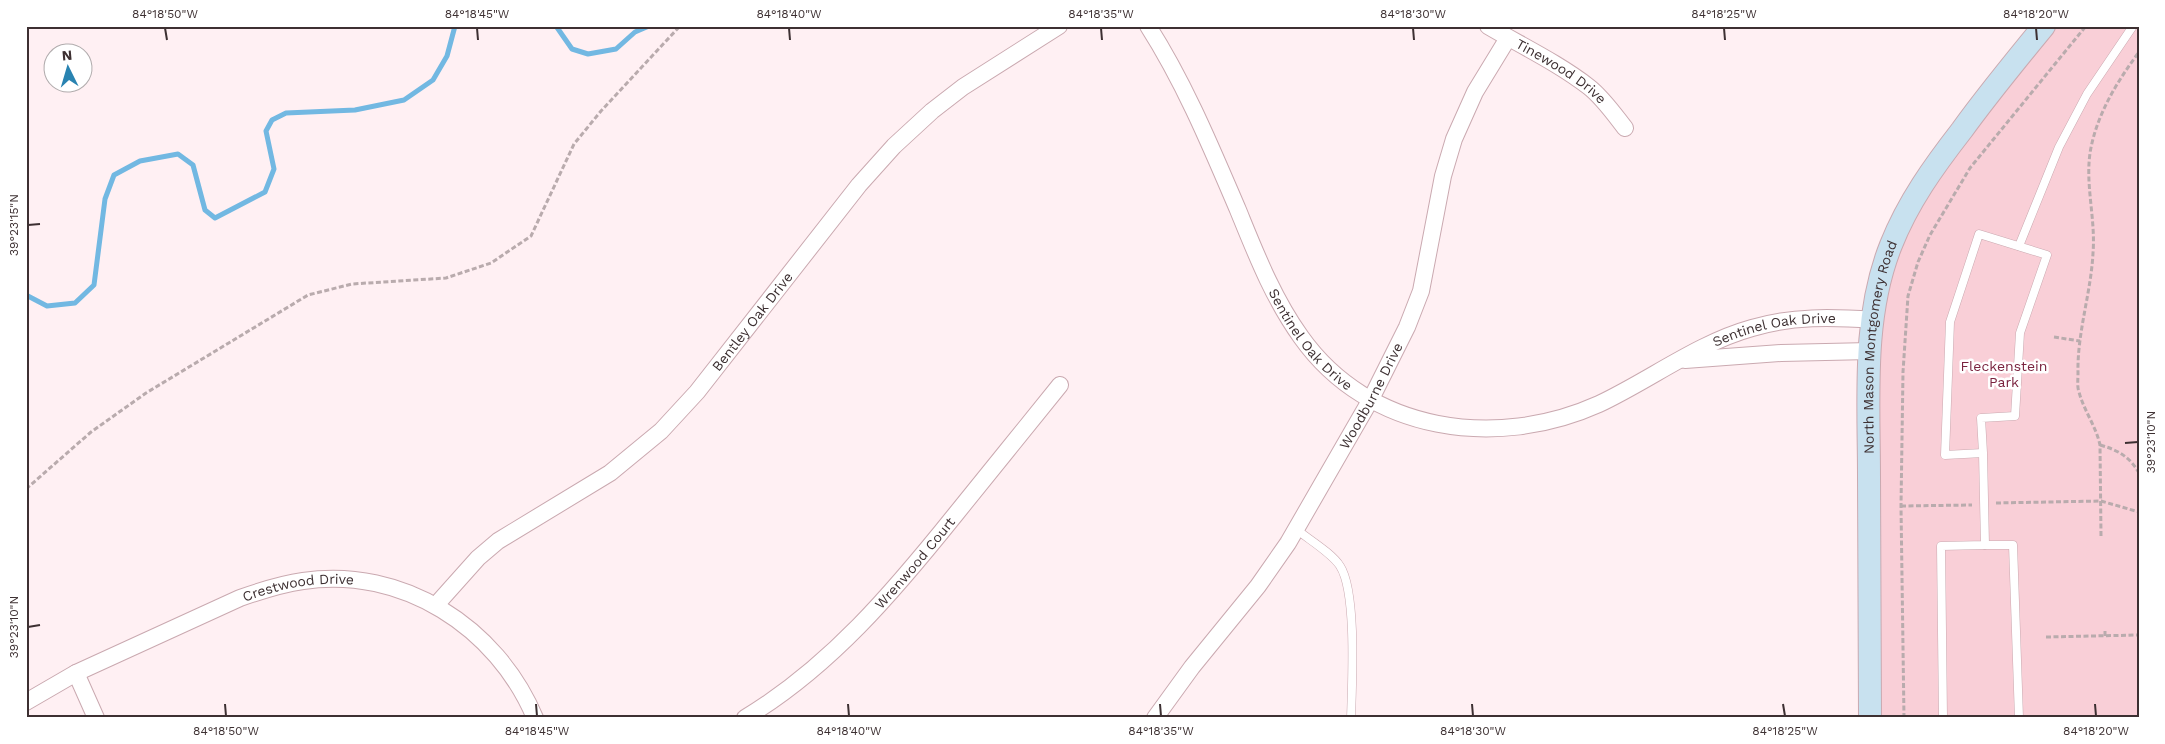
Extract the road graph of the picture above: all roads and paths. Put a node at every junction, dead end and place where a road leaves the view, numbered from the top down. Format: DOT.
graph roads {
  1 [pos="680,26"];
  2 [pos="1059,26"];
  3 [pos="1148,26"];
  4 [pos="1488,26"];
  5 [pos="2044,26"];
  6 [pos="2133,26"];
  7 [pos="1508,38"];
  8 [pos="2139,52"];
  9 [pos="1625,128"];
  10 [pos="2018,246"];
  11 [pos="1873,320"];
  12 [pos="2054,337"];
  13 [pos="2080,341"];
  14 [pos="1870,350"];
  15 [pos="1681,361"];
  16 [pos="1060,385"];
  17 [pos="1371,399"];
  18 [pos="2100,445"];
  19 [pos="1983,454"];
  20 [pos="2139,473"];
  21 [pos="26,489"];
  22 [pos="2101,501"];
  23 [pos="1984,504"];
  24 [pos="1901,506"];
  25 [pos="2139,512"];
  26 [pos="1296,529"];
  27 [pos="2101,536"];
  28 [pos="1985,545"];
  29 [pos="436,605"];
  30 [pos="2105,628"];
  31 [pos="2139,635"];
  32 [pos="2105,636"];
  33 [pos="2046,637"];
  34 [pos="76,673"];
  35 [pos="26,702"];
  36 [pos="96,718"];
  37 [pos="535,718"];
  38 [pos="746,718"];
  39 [pos="1156,718"];
  40 [pos="1351,718"];
  41 [pos="1870,718"];
  42 [pos="1943,718"];
  43 [pos="2019,718"];
  1 -- 21 [label="path"];
  2 -- 29 [label="street, Bentley Oak Drive"];
  3 -- 17 [label="street, Sentinel Oak Drive"];
  4 -- 7 [label="street, Tinewood Drive"];
  5 -- 11 [label="street, North Mason Montgomery Road"];
  6 -- 10 [label="lane"];
  7 -- 9 [label="street, Tinewood Drive"];
  7 -- 17 [label="street, Woodburne Drive"];
  8 -- 13 [label="path"];
  10 -- 19 [label="lane"];
  10 -- 19 [label="lane"];
  11 -- 14 [label="street, North Mason Montgomery Road"];
  11 -- 15 [label="street, Sentinel Oak Drive"];
  12 -- 13 [label="path"];
  13 -- 18 [label="path"];
  14 -- 15 [label="street, Sentinel Oak Drive"];
  14 -- 41 [label="street, North Mason Montgomery Road"];
  15 -- 17 [label="street, Sentinel Oak Drive"];
  16 -- 38 [label="street, Wrenwood Court"];
  17 -- 26 [label="street, Woodburne Drive"];
  18 -- 20 [label="path"];
  18 -- 22 [label="path"];
  19 -- 23 [label="lane"];
  22 -- 23 [label="path"];
  22 -- 25 [label="path"];
  22 -- 27 [label="path"];
  23 -- 24 [label="path"];
  23 -- 28 [label="lane"];
  26 -- 39 [label="street, Woodburne Drive"];
  26 -- 40 [label="lane"];
  28 -- 42 [label="lane"];
  28 -- 43 [label="lane"];
  29 -- 34 [label="street, Crestwood Drive"];
  29 -- 37 [label="street, Crestwood Drive"];
  30 -- 32 [label="path"];
  31 -- 32 [label="path"];
  32 -- 33 [label="path"];
  34 -- 35 [label="street, Crestwood Drive"];
  34 -- 36 [label="street"];
}
